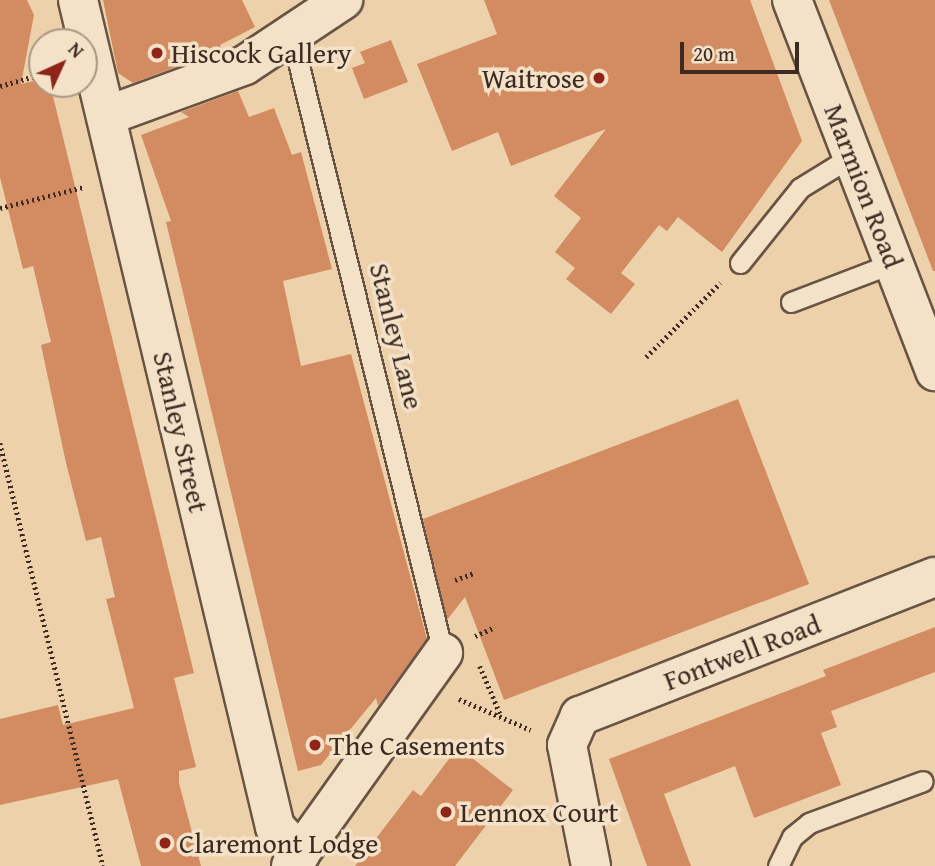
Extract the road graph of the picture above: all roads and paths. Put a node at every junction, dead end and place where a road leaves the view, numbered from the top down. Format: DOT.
graph roads {
  1 [pos="78,0"];
  2 [pos="342,0"];
  3 [pos="792,0"];
  4 [pos="288,19"];
  5 [pos="28,78"];
  6 [pos="0,86"];
  7 [pos="106,116"];
  8 [pos="852,156"];
  9 [pos="121,178"];
  10 [pos="0,208"];
  11 [pos="740,263"];
  12 [pos="893,263"];
  13 [pos="791,302"];
  14 [pos="646,357"];
  15 [pos="935,372"];
  16 [pos="0,443"];
  17 [pos="935,577"];
  18 [pos="495,627"];
  19 [pos="454,662"];
  20 [pos="501,717"];
  21 [pos="567,745"];
  22 [pos="923,781"];
  23 [pos="295,860"];
  24 [pos="103,866"];
  25 [pos="591,866"];
  26 [pos="778,866"];
  1 -- 7 [label="street, Stanley Street"];
  2 -- 4 [label="street"];
  3 -- 8 [label="street, Marmion Road"];
  4 -- 7 [label="street"];
  4 -- 19 [label="lane, Stanley Lane"];
  5 -- 6 [label="path"];
  7 -- 9 [label="street, Stanley Street"];
  8 -- 11 [label="lane"];
  8 -- 12 [label="street, Marmion Road"];
  9 -- 10 [label="path"];
  9 -- 23 [label="street, Stanley Street"];
  11 -- 14 [label="path"];
  12 -- 13 [label="lane"];
  12 -- 15 [label="street, Marmion Road"];
  16 -- 24 [label="path"];
  17 -- 21 [label="street, Fontwell Road"];
  18 -- 19 [label="path"];
  19 -- 20 [label="path"];
  19 -- 20 [label="path"];
  19 -- 23 [label="street"];
  20 -- 21 [label="path"];
  21 -- 25 [label="street"];
  22 -- 26 [label="lane"];
}
